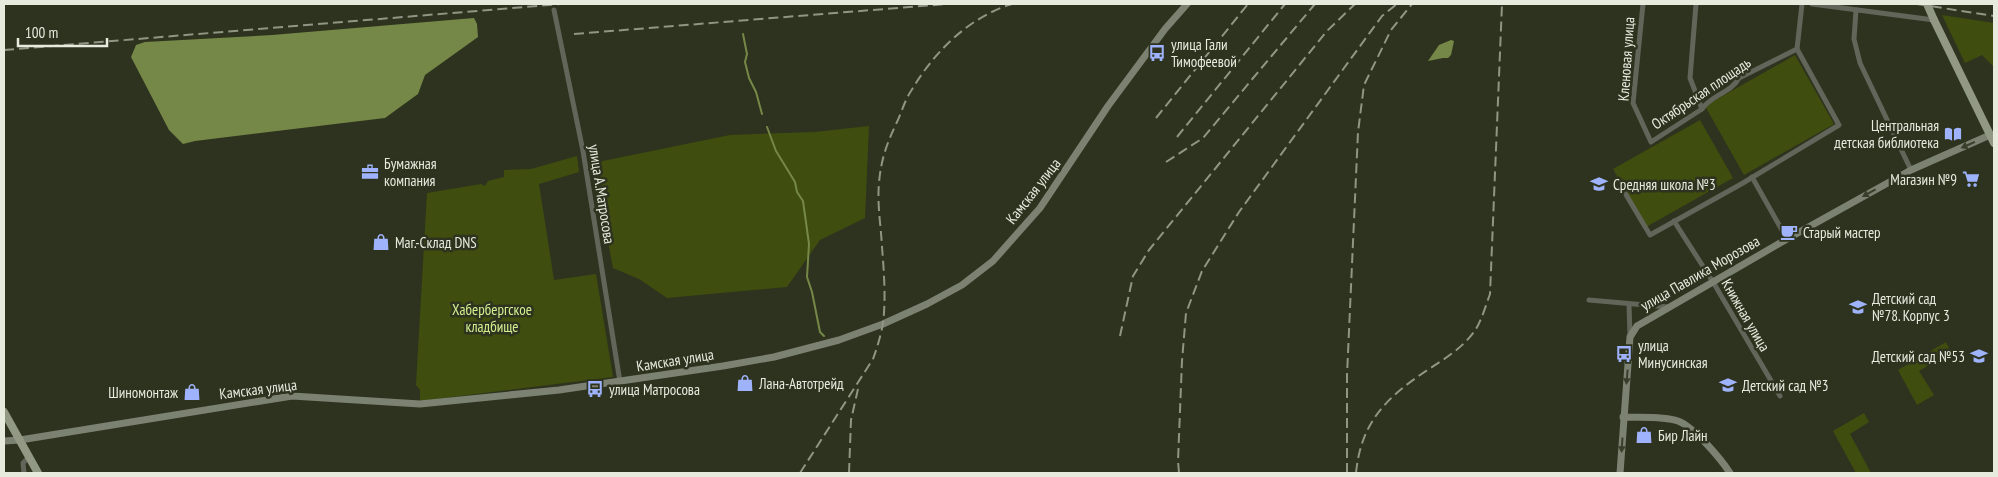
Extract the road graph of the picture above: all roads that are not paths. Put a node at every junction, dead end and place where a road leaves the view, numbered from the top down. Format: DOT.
graph roads {
  1 [pos="1187,4"];
  2 [pos="1643,4"];
  3 [pos="1696,4"];
  4 [pos="1802,4"];
  5 [pos="1812,4"];
  6 [pos="1927,4"];
  7 [pos="554,10"];
  8 [pos="1856,10"];
  9 [pos="1934,20"];
  10 [pos="1797,49"];
  11 [pos="1702,109"];
  12 [pos="1990,135"];
  13 [pos="1651,142"];
  14 [pos="1994,143"];
  15 [pos="1911,170"];
  16 [pos="1752,178"];
  17 [pos="1625,193"];
  18 [pos="1674,221"];
  19 [pos="1787,239"];
  20 [pos="1713,282"];
  21 [pos="1589,300"];
  22 [pos="1629,304"];
  23 [pos="1669,307"];
  24 [pos="1630,337"];
  25 [pos="620,382"];
  26 [pos="1780,396"];
  27 [pos="4,412"];
  28 [pos="1623,417"];
  29 [pos="20,440"];
  30 [pos="4,441"];
  31 [pos="29,457"];
  32 [pos="24,473"];
  33 [pos="38,473"];
  34 [pos="1620,473"];
  35 [pos="1730,473"];
  1 -- 25 [label="main road, Камская улица"];
  2 -- 13 [label="street, Кленовая улица"];
  3 -- 11 [label="street"];
  4 -- 10 [label="street"];
  5 -- 8 [label="street"];
  6 -- 9 [label="main road, bridge"];
  7 -- 25 [label="street, улица А.Матросова"];
  8 -- 9 [label="street"];
  8 -- 15 [label="street"];
  9 -- 12 [label="main road"];
  10 -- 11 [label="street, Октябрьская площадь"];
  10 -- 16 [label="street"];
  11 -- 13 [label="street, Октябрьская площадь"];
  12 -- 14 [label="main road"];
  12 -- 15 [label="main road, улица Павлика Морозова, one-way"];
  15 -- 19 [label="main road, улица Павлика Морозова, one-way"];
  16 -- 18 [label="street"];
  16 -- 19 [label="street"];
  17 -- 18 [label="street"];
  18 -- 20 [label="street, Книжная улица"];
  19 -- 20 [label="main road, улица Павлика Морозова"];
  20 -- 23 [label="main road, улица Павлика Морозова"];
  20 -- 26 [label="street, Книжная улица"];
  21 -- 22 [label="street"];
  22 -- 23 [label="street"];
  22 -- 24 [label="street"];
  23 -- 24 [label="main road, улица Павлика Морозова"];
  24 -- 28 [label="main road, one-way"];
  25 -- 29 [label="main road, Камская улица"];
  27 -- 29 [label="main road"];
  28 -- 34 [label="main road, one-way"];
  28 -- 35 [label="main road"];
  29 -- 30 [label="main road, Камская улица"];
  29 -- 31 [label="main road"];
  31 -- 32 [label="street"];
  31 -- 33 [label="main road"];
}
